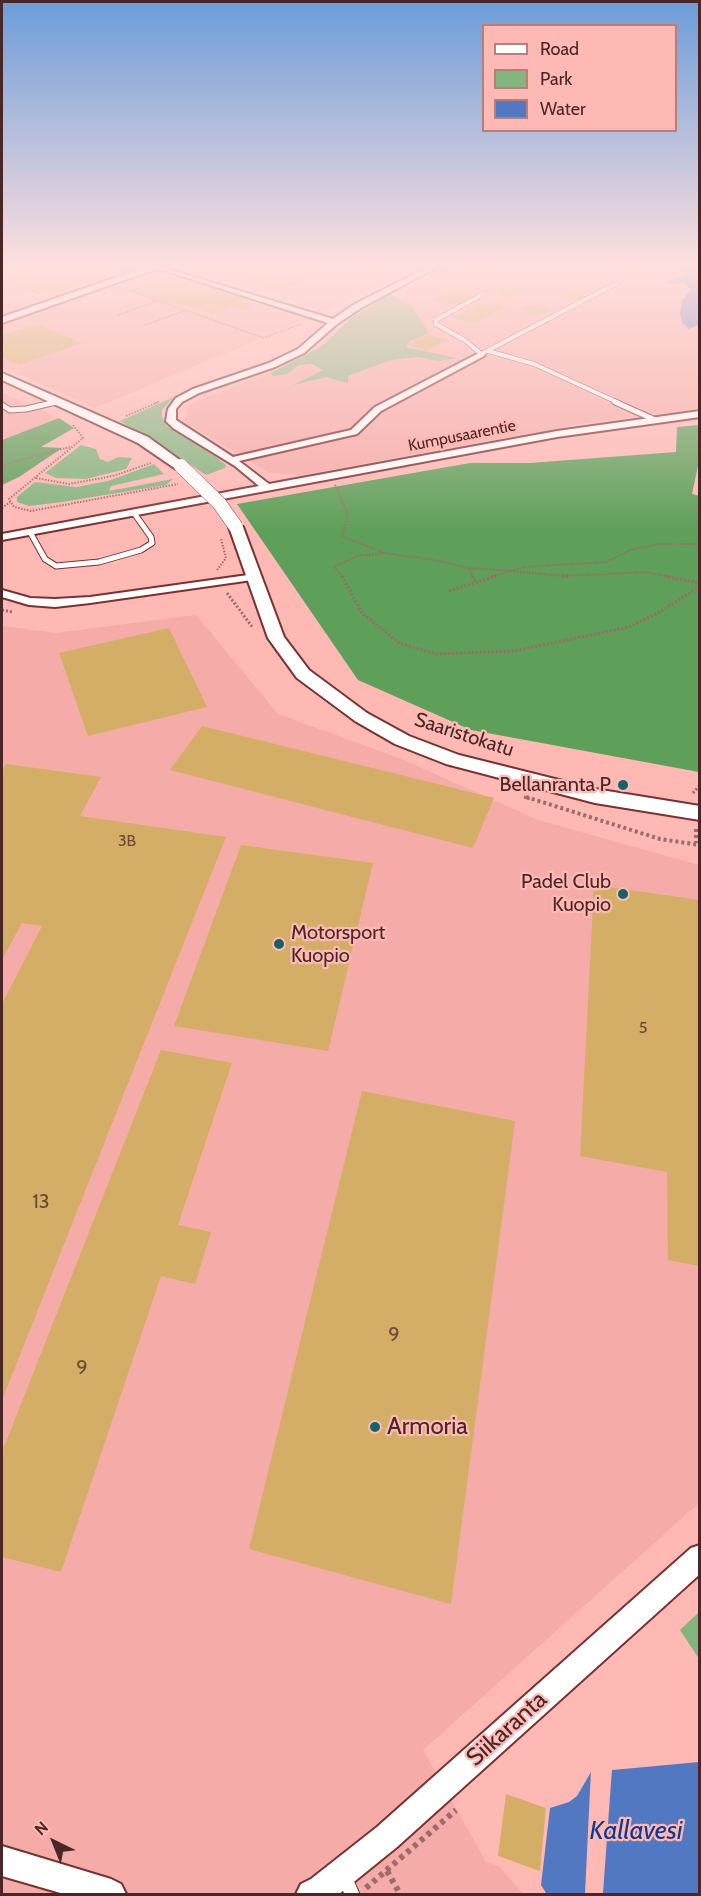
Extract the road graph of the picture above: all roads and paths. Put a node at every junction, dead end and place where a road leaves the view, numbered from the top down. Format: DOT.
graph roads {
  1 [pos="296,353"];
  2 [pos="482,353"];
  3 [pos="491,353"];
  4 [pos="2,376"];
  5 [pos="58,401"];
  6 [pos="2,405"];
  7 [pos="699,414"];
  8 [pos="653,419"];
  9 [pos="83,438"];
  10 [pos="74,446"];
  11 [pos="232,460"];
  12 [pos="156,461"];
  13 [pos="2,465"];
  14 [pos="36,478"];
  15 [pos="183,483"];
  16 [pos="335,485"];
  17 [pos="267,488"];
  18 [pos="10,502"];
  19 [pos="2,508"];
  20 [pos="134,513"];
  21 [pos="30,532"];
  22 [pos="2,537"];
  23 [pos="699,544"];
  24 [pos="384,553"];
  25 [pos="468,568"];
  26 [pos="511,571"];
  27 [pos="255,577"];
  28 [pos="476,583"];
  29 [pos="699,584"];
  30 [pos="448,591"];
  31 [pos="2,593"];
  32 [pos="699,785"];
  33 [pos="693,793"];
  34 [pos="699,813"];
  35 [pos="699,1557"];
  36 [pos="2,1861"];
  37 [pos="387,1871"];
  38 [pos="347,1884"];
  39 [pos="111,1894"];
  40 [pos="311,1894"];
  41 [pos="400,1894"];
  1 -- 11 [label="street"];
  2 -- 11 [label="street"];
  3 -- 8 [label="lane"];
  4 -- 5 [label="main road, Saaristokatu"];
  5 -- 6 [label="lane"];
  5 -- 27 [label="main road, Saaristokatu, bridge"];
  7 -- 8 [label="street, Kumpusaarentie"];
  8 -- 17 [label="street, Kumpusaarentie"];
  9 -- 10 [label="path"];
  10 -- 13 [label="path"];
  10 -- 14 [label="path"];
  11 -- 17 [label="street"];
  12 -- 14 [label="path"];
  14 -- 18 [label="path"];
  15 -- 18 [label="path"];
  16 -- 24 [label="path"];
  17 -- 20 [label="street, Kumpusaarentie"];
  18 -- 19 [label="path"];
  20 -- 21 [label="street"];
  20 -- 21 [label="lane"];
  21 -- 22 [label="street"];
  23 -- 26 [label="path"];
  24 -- 25 [label="path"];
  24 -- 29 [label="path"];
  25 -- 26 [label="path"];
  25 -- 28 [label="path"];
  26 -- 28 [label="path"];
  26 -- 29 [label="path"];
  27 -- 31 [label="street"];
  27 -- 34 [label="main road, Saaristokatu"];
  28 -- 30 [label="path"];
  32 -- 33 [label="path"];
  35 -- 38 [label="street, Siikaranta"];
  36 -- 39 [label="street"];
  37 -- 41 [label="path"];
  38 -- 40 [label="street, Siikaranta"];
}
